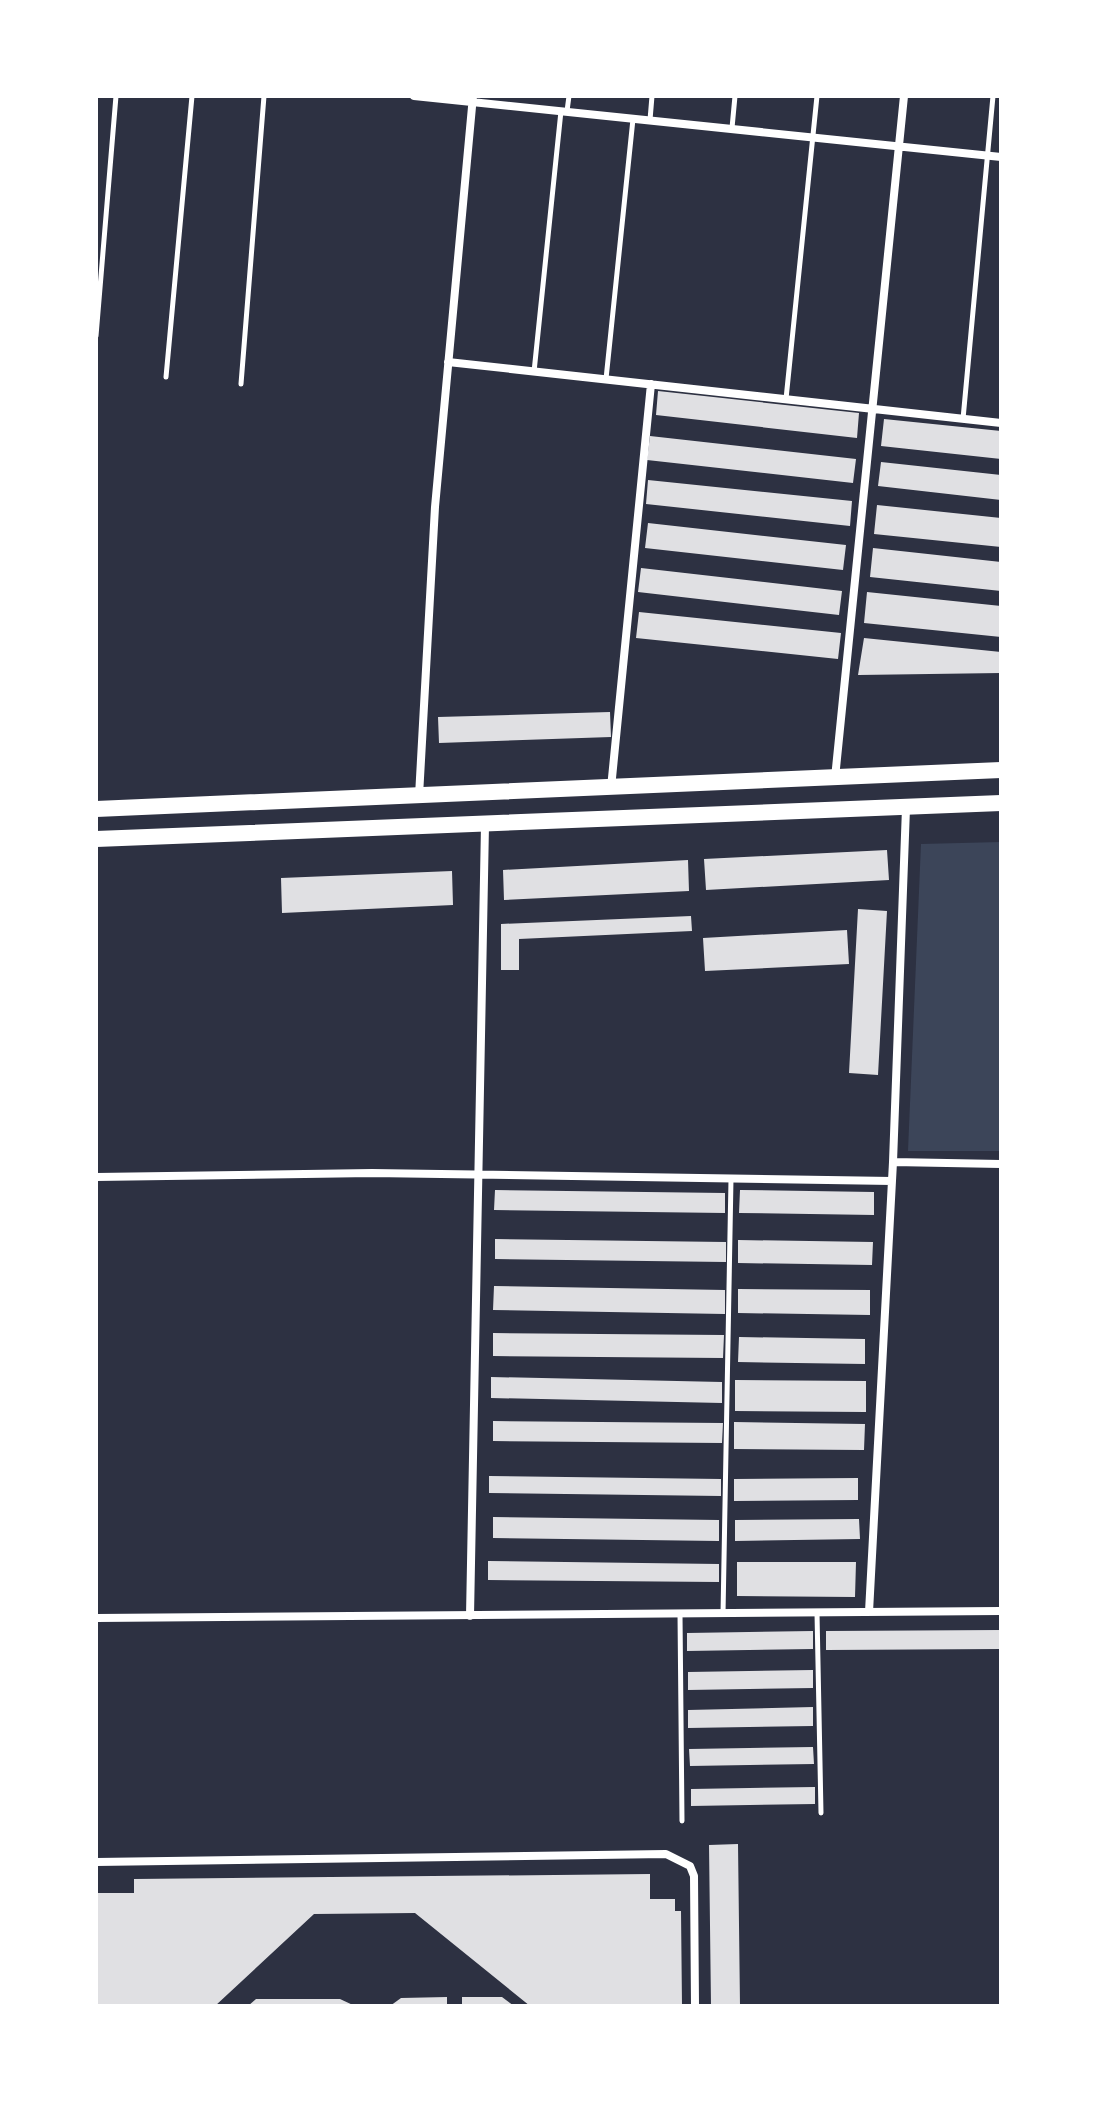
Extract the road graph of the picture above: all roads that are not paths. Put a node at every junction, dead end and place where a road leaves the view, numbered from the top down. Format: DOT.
graph roads {
  1 [pos="116,96"];
  2 [pos="192,96"];
  3 [pos="264,96"];
  4 [pos="414,96"];
  5 [pos="569,96"];
  6 [pos="652,96"];
  7 [pos="735,96"];
  8 [pos="817,96"];
  9 [pos="904,96"];
  10 [pos="993,96"];
  11 [pos="473,98"];
  12 [pos="564,110"];
  13 [pos="633,118"];
  14 [pos="650,120"];
  15 [pos="732,128"];
  16 [pos="813,137"];
  17 [pos="899,146"];
  18 [pos="988,156"];
  19 [pos="1001,157"];
  20 [pos="96,336"];
  21 [pos="448,362"];
  22 [pos="534,372"];
  23 [pos="166,377"];
  24 [pos="606,380"];
  25 [pos="241,384"];
  26 [pos="651,384"];
  27 [pos="786,399"];
  28 [pos="872,409"];
  29 [pos="963,419"];
  30 [pos="1001,423"];
  31 [pos="1001,770"];
  32 [pos="835,778"];
  33 [pos="611,788"];
  34 [pos="419,796"];
  35 [pos="1001,803"];
  36 [pos="906,808"];
  37 [pos="96,809"];
  38 [pos="485,825"];
  39 [pos="96,839"];
  40 [pos="893,1162"];
  41 [pos="1001,1164"];
  42 [pos="480,1175"];
  43 [pos="96,1177"];
  44 [pos="731,1179"];
  45 [pos="892,1181"];
  46 [pos="1001,1611"];
  47 [pos="869,1612"];
  48 [pos="817,1613"];
  49 [pos="680,1614"];
  50 [pos="723,1614"];
  51 [pos="470,1616"];
  52 [pos="96,1618"];
  53 [pos="821,1813"];
  54 [pos="682,1821"];
  55 [pos="96,1862"];
  56 [pos="695,2006"];
  1 -- 20 [label="lane"];
  2 -- 23 [label="lane"];
  3 -- 25 [label="lane"];
  4 -- 11 [label="street"];
  5 -- 12 [label="lane"];
  6 -- 14 [label="lane"];
  7 -- 15 [label="lane"];
  8 -- 16 [label="lane"];
  9 -- 17 [label="street"];
  10 -- 18 [label="lane"];
  11 -- 12 [label="street"];
  11 -- 21 [label="street"];
  12 -- 13 [label="street"];
  12 -- 22 [label="lane"];
  13 -- 14 [label="street"];
  13 -- 24 [label="lane"];
  14 -- 15 [label="street"];
  15 -- 16 [label="street"];
  16 -- 17 [label="street"];
  16 -- 27 [label="lane"];
  17 -- 18 [label="street"];
  17 -- 28 [label="street"];
  18 -- 19 [label="street"];
  18 -- 29 [label="lane"];
  21 -- 22 [label="street"];
  21 -- 34 [label="street"];
  22 -- 24 [label="street"];
  24 -- 26 [label="street"];
  26 -- 27 [label="street"];
  26 -- 33 [label="street"];
  27 -- 28 [label="street"];
  28 -- 29 [label="street"];
  28 -- 32 [label="street"];
  29 -- 30 [label="street"];
  31 -- 32 [label="main road"];
  32 -- 33 [label="main road"];
  33 -- 34 [label="main road"];
  34 -- 37 [label="main road"];
  35 -- 36 [label="main road"];
  36 -- 38 [label="main road"];
  36 -- 40 [label="street"];
  38 -- 39 [label="main road"];
  38 -- 42 [label="street"];
  40 -- 41 [label="street"];
  40 -- 45 [label="street"];
  42 -- 43 [label="street"];
  42 -- 44 [label="street"];
  42 -- 51 [label="street"];
  44 -- 45 [label="street"];
  44 -- 50 [label="lane"];
  45 -- 47 [label="street"];
  46 -- 47 [label="street"];
  47 -- 48 [label="street"];
  48 -- 50 [label="street"];
  48 -- 53 [label="lane"];
  49 -- 50 [label="street"];
  49 -- 51 [label="street"];
  49 -- 54 [label="lane"];
  51 -- 52 [label="street"];
  55 -- 56 [label="street"];
}
